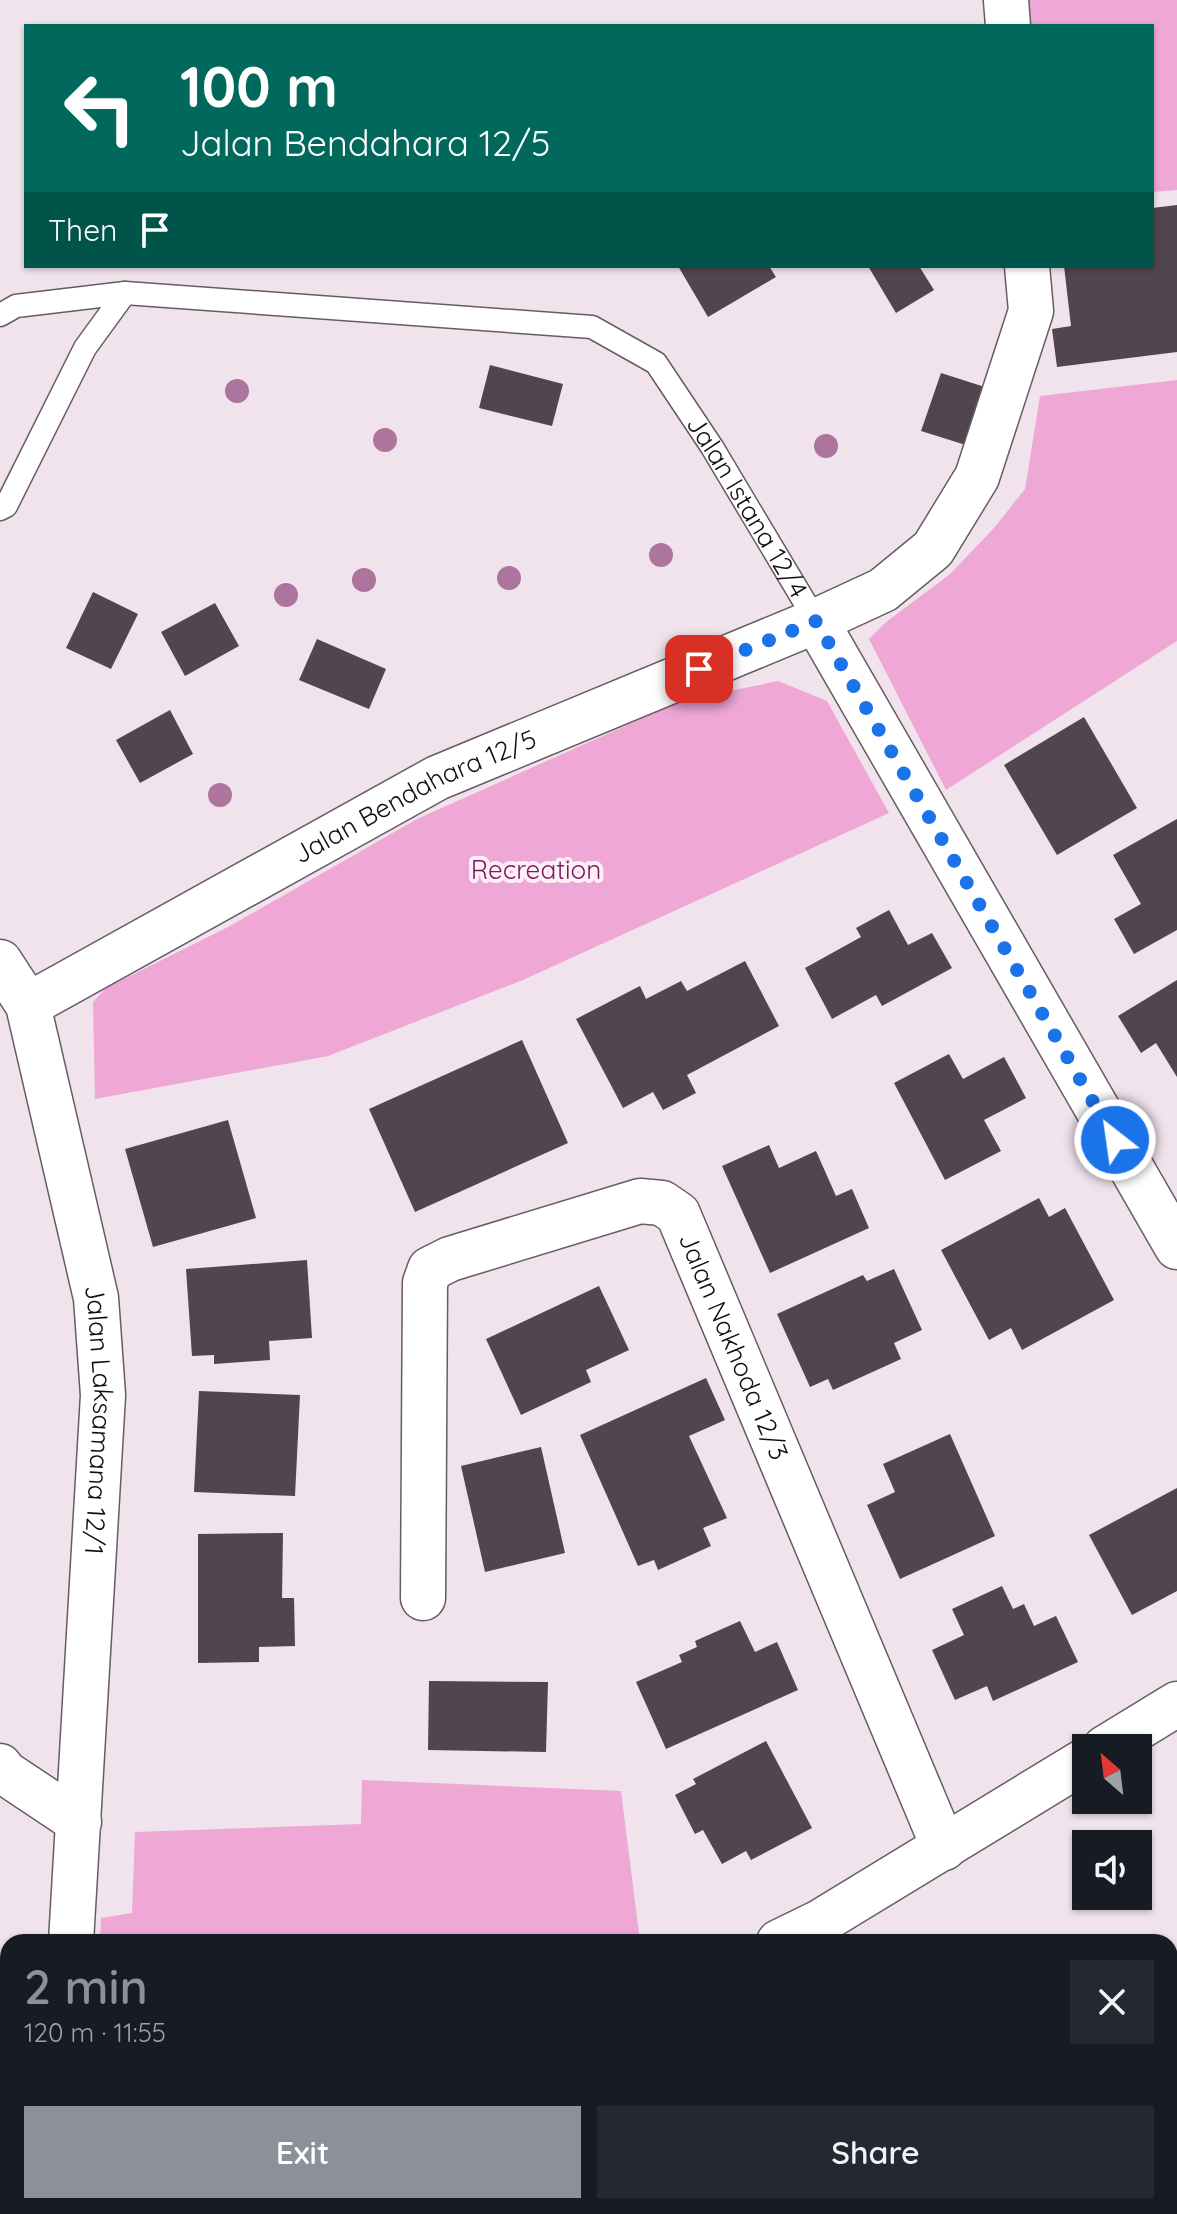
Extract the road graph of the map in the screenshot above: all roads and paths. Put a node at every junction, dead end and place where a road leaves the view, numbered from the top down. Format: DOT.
graph roads {
  1 [pos="1006,0"];
  2 [pos="1008,24"];
  3 [pos="1027,268"];
  4 [pos="125,293"];
  5 [pos="0,315"];
  6 [pos="0,509"];
  7 [pos="816,621"];
  8 [pos="0,962"];
  9 [pos="28,1005"];
  10 [pos="1177,1247"];
  11 [pos="423,1598"];
  12 [pos="1177,1704"];
  13 [pos="1128,1734"];
  14 [pos="0,1766"];
  15 [pos="1072,1769"];
  16 [pos="79,1822"];
  17 [pos="944,1848"];
  18 [pos="72,1934"];
  19 [pos="795,1934"];
  1 -- 2 [label="street"];
  3 -- 7 [label="street, Jalan Bendahara 12/5"];
  4 -- 5 [label="lane, Jalan Istana 12/4"];
  4 -- 6 [label="lane"];
  4 -- 7 [label="lane, Jalan Istana 12/4"];
  7 -- 9 [label="street, Jalan Bendahara 12/5"];
  7 -- 10 [label="street, Jalan Istana 12/4"];
  8 -- 9 [label="street, Jalan Laksamana 12/1"];
  9 -- 16 [label="street, Jalan Laksamana 12/1"];
  11 -- 17 [label="street, Jalan Nakhoda 12/3"];
  12 -- 13 [label="street"];
  14 -- 16 [label="street"];
  15 -- 17 [label="street"];
  16 -- 18 [label="street, Jalan Laksamana 12/1"];
  17 -- 19 [label="street"];
}
